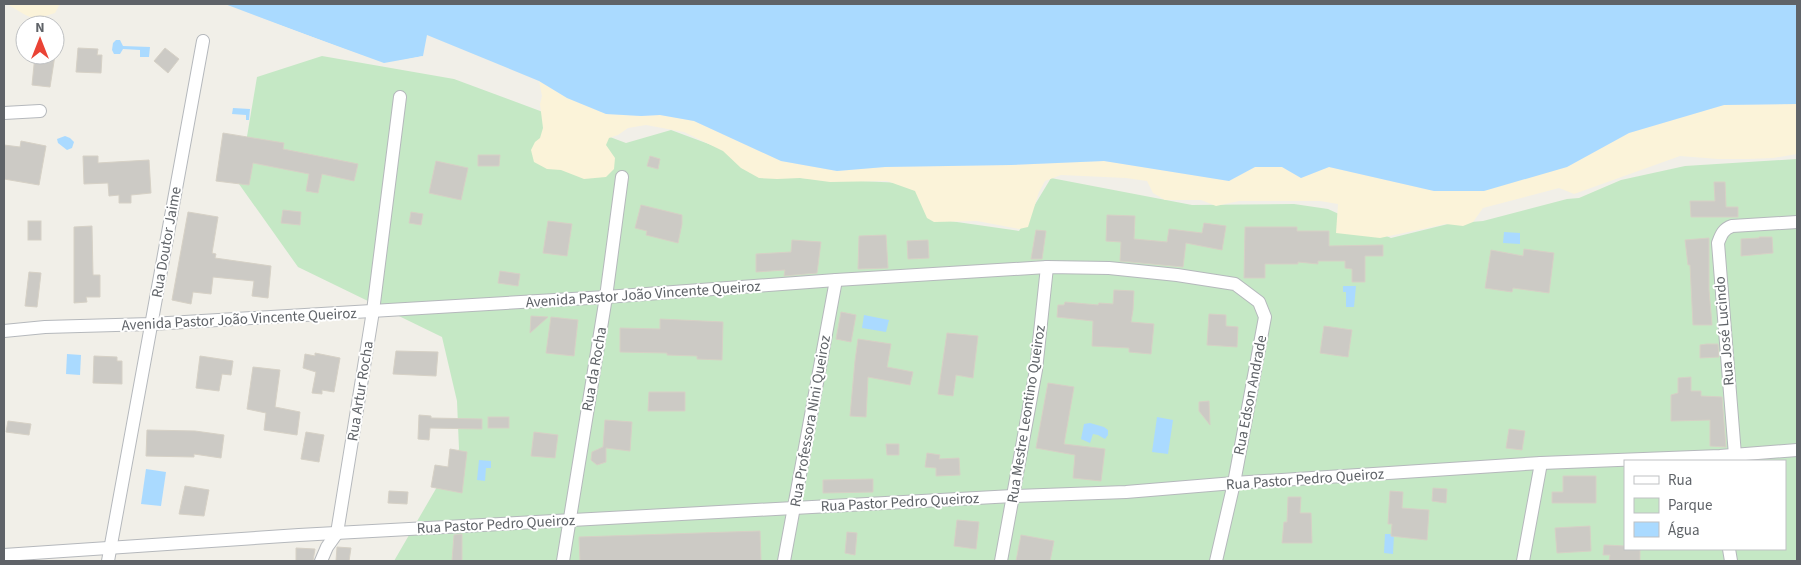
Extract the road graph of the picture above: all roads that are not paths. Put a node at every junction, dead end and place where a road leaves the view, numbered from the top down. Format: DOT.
graph roads {
  1 [pos="203,41"];
  2 [pos="400,97"];
  3 [pos="40,111"];
  4 [pos="4,113"];
  5 [pos="622,177"];
  6 [pos="1797,222"];
  7 [pos="1047,267"];
  8 [pos="836,280"];
  9 [pos="606,297"];
  10 [pos="373,311"];
  11 [pos="1265,317"];
  12 [pos="151,324"];
  13 [pos="4,331"];
  14 [pos="1797,450"];
  15 [pos="1735,455"];
  16 [pos="1721,458"];
  17 [pos="1649,460"];
  18 [pos="1624,461"];
  19 [pos="1541,463"];
  20 [pos="1234,483"];
  21 [pos="1013,496"];
  22 [pos="794,507"];
  23 [pos="569,520"];
  24 [pos="337,533"];
  25 [pos="111,547"];
  26 [pos="4,556"];
  27 [pos="108,561"];
  28 [pos="321,561"];
  29 [pos="563,561"];
  30 [pos="784,561"];
  31 [pos="1001,561"];
  32 [pos="1216,561"];
  33 [pos="1522,561"];
  1 -- 12 [label="street, Rua Doutor Jaime"];
  2 -- 10 [label="street, Rua Artur Rocha"];
  3 -- 4 [label="street"];
  5 -- 9 [label="street, Rua da Rocha"];
  6 -- 15 [label="street, Rua José Lucindo"];
  7 -- 8 [label="street, Avenida Pastor João Vincente Queiroz"];
  7 -- 11 [label="street, Avenida Pastor João Vincente Queiroz"];
  7 -- 21 [label="street, Rua Mestre Leontino Queiroz"];
  8 -- 9 [label="street, Avenida Pastor João Vincente Queiroz"];
  8 -- 22 [label="street, Rua Professora Nini Queiroz"];
  9 -- 10 [label="street, Avenida Pastor João Vincente Queiroz"];
  9 -- 23 [label="street, Rua da Rocha"];
  10 -- 12 [label="street, Avenida Pastor João Vincente Queiroz"];
  10 -- 24 [label="street, Rua Artur Rocha"];
  11 -- 20 [label="street, Rua Edson Andrade"];
  12 -- 13 [label="street, Avenida Pastor João Vincente Queiroz"];
  12 -- 25 [label="street, Rua Doutor Jaime"];
  14 -- 15 [label="street, Rua Pastor Pedro Queiroz"];
  15 -- 16 [label="street, Rua Pastor Pedro Queiroz"];
  16 -- 17 [label="street, Rua Pastor Pedro Queiroz"];
  18 -- 19 [label="street, Rua Pastor Pedro Queiroz"];
  19 -- 20 [label="street, Rua Pastor Pedro Queiroz"];
  19 -- 33 [label="street"];
  20 -- 21 [label="street, Rua Pastor Pedro Queiroz"];
  20 -- 32 [label="street, Rua Edson Andrade"];
  21 -- 22 [label="street, Rua Pastor Pedro Queiroz"];
  21 -- 31 [label="street, Rua Mestre Leontino Queiroz"];
  22 -- 23 [label="street, Rua Pastor Pedro Queiroz"];
  22 -- 30 [label="street, Rua Professora Nini Queiroz"];
  23 -- 24 [label="street, Rua Pastor Pedro Queiroz"];
  23 -- 29 [label="street, Rua da Rocha"];
  24 -- 25 [label="street, Rua Pastor Pedro Queiroz"];
  24 -- 28 [label="street, Rua Artur Rocha"];
  25 -- 26 [label="street, Rua Pastor Pedro Queiroz"];
  25 -- 27 [label="street, Rua Doutor Jaime"];
}
